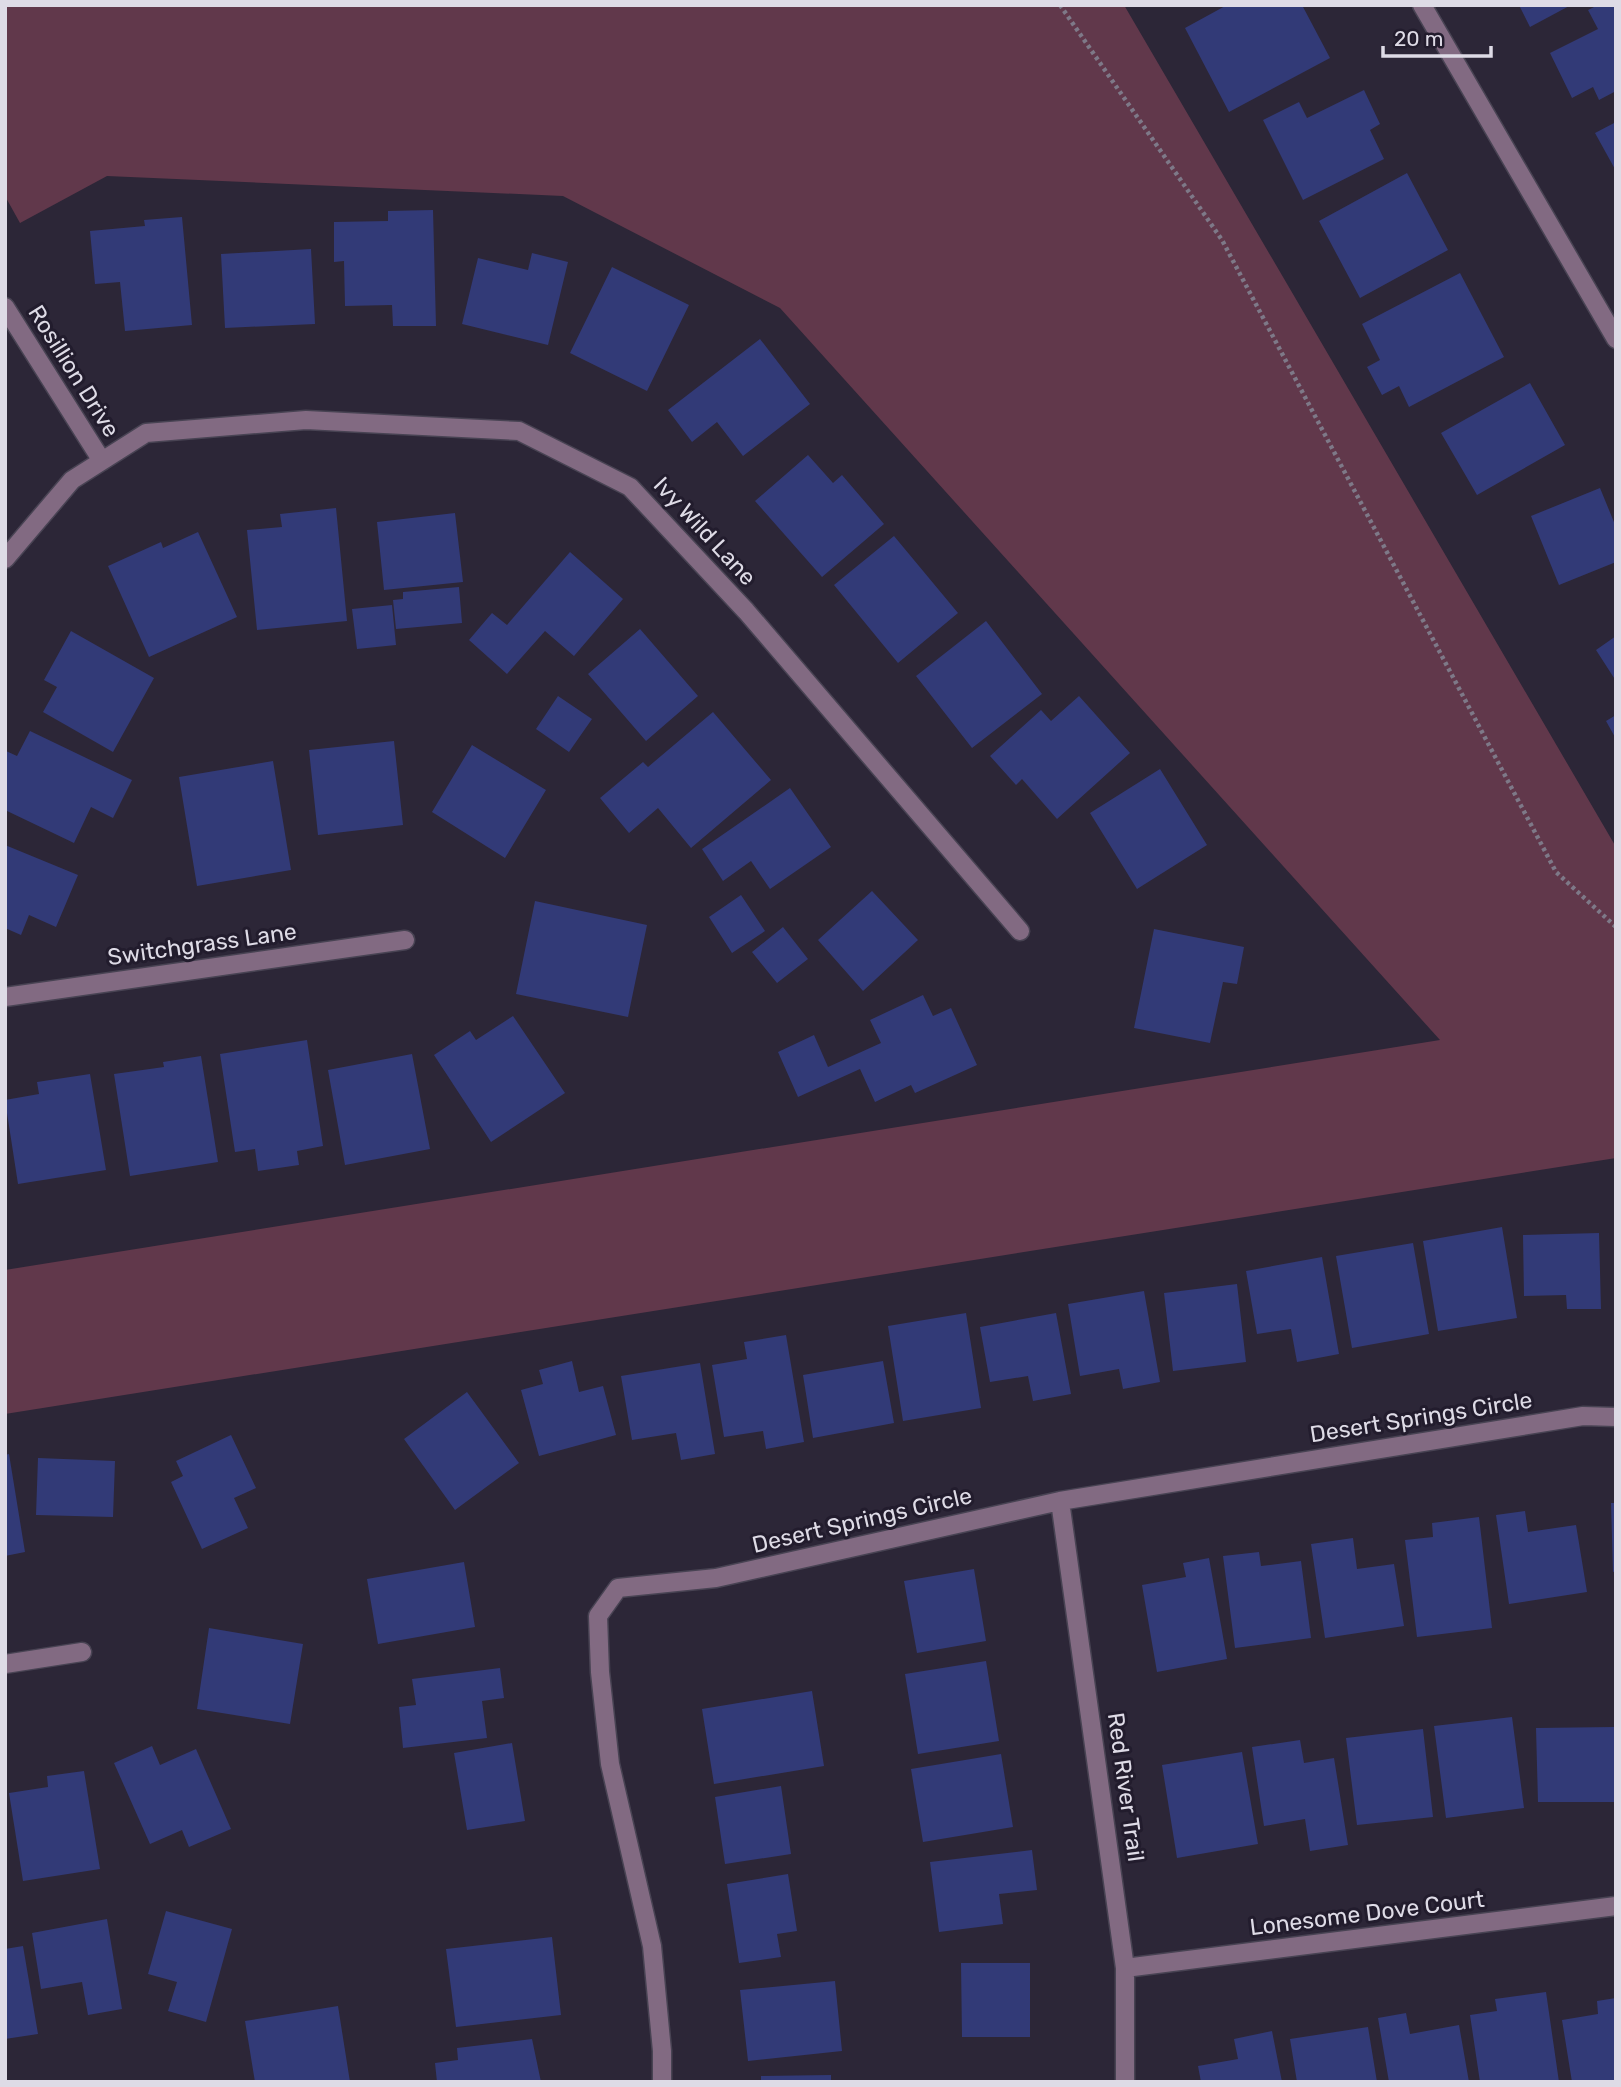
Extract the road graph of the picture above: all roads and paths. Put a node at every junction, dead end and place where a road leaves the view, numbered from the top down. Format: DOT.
graph roads {
  1 [pos="1060,5"];
  2 [pos="1422,5"];
  3 [pos="5,307"];
  4 [pos="1616,339"];
  5 [pos="102,461"];
  6 [pos="5,559"];
  7 [pos="1616,927"];
  8 [pos="1020,931"];
  9 [pos="405,940"];
  10 [pos="5,997"];
  11 [pos="1616,1417"];
  12 [pos="1060,1501"];
  13 [pos="82,1652"];
  14 [pos="5,1664"];
  15 [pos="1616,1906"];
  16 [pos="1125,1968"];
  17 [pos="662,2082"];
  18 [pos="1125,2082"];
  1 -- 7 [label="path"];
  2 -- 4 [label="street"];
  3 -- 5 [label="street, Rosillion Drive"];
  5 -- 6 [label="street, Ivy Wild Lane"];
  5 -- 8 [label="street, Ivy Wild Lane"];
  9 -- 10 [label="street, Switchgrass Lane"];
  11 -- 12 [label="street, Desert Springs Circle"];
  12 -- 16 [label="street, Red River Trail"];
  12 -- 17 [label="street, Desert Springs Circle"];
  13 -- 14 [label="street"];
  15 -- 16 [label="street, Lonesome Dove Court"];
  16 -- 18 [label="street, Red River Trail"];
}
